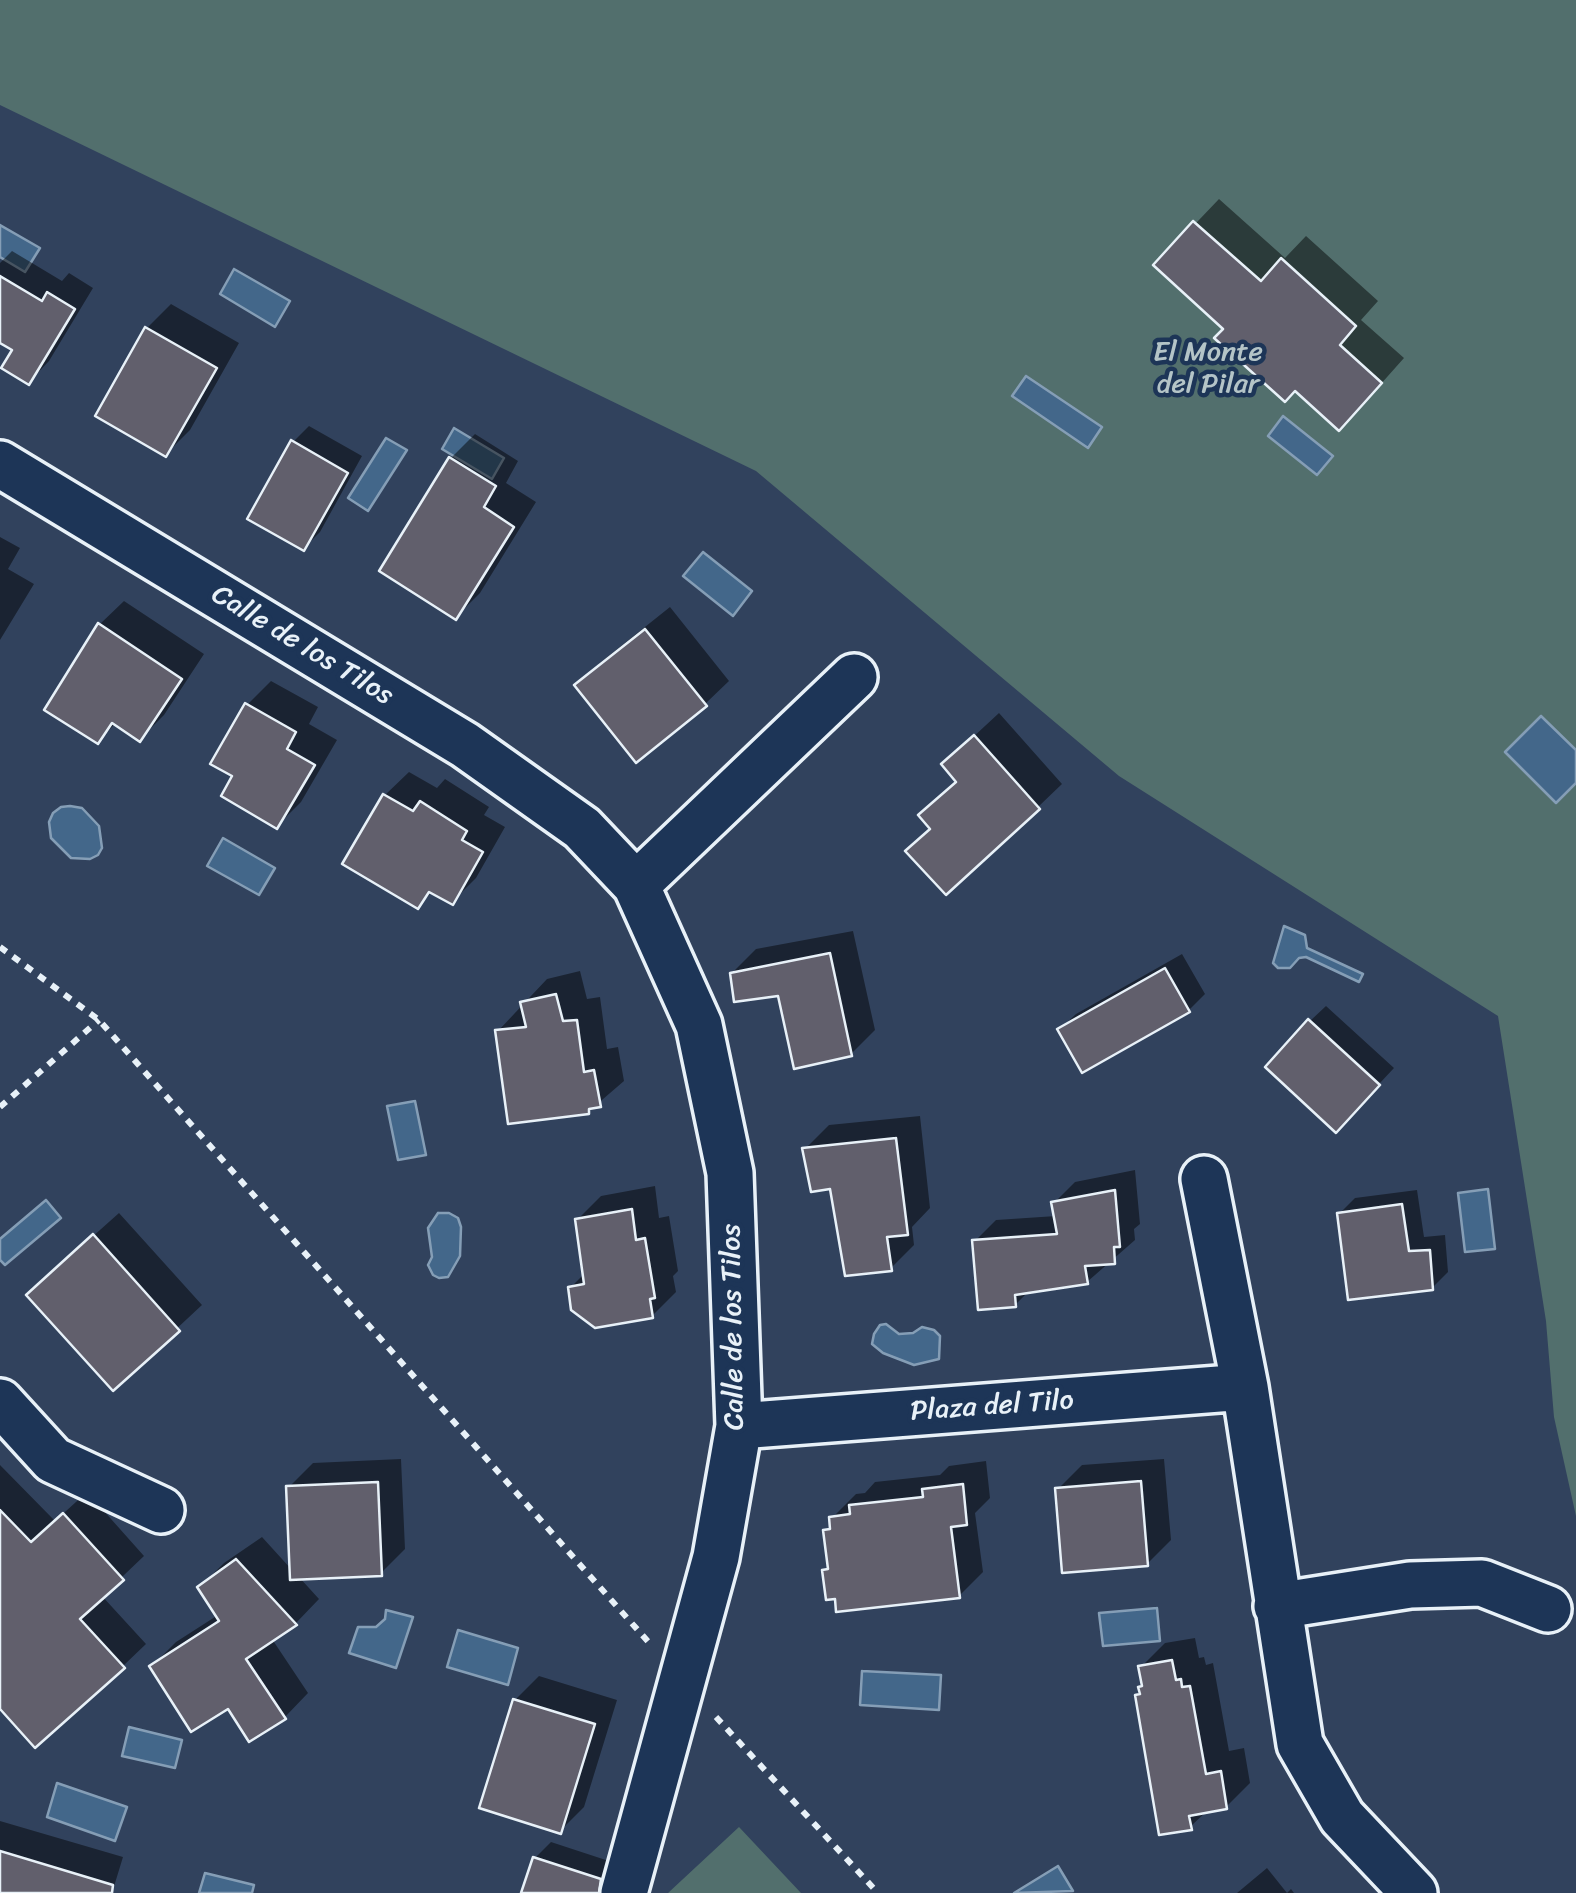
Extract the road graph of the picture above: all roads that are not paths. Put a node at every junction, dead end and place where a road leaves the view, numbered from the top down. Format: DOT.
graph roads {
  1 [pos="0,464"];
  2 [pos="854,677"];
  3 [pos="636,884"];
  4 [pos="1204,1179"];
  5 [pos="1245,1387"];
  6 [pos="0,1402"];
  7 [pos="739,1426"];
  8 [pos="162,1510"];
  9 [pos="1277,1606"];
  10 [pos="1548,1608"];
  11 [pos="624,1893"];
  12 [pos="1414,1893"];
  1 -- 3 [label="street, Calle de los Tilos"];
  2 -- 3 [label="street"];
  3 -- 7 [label="street, Calle de los Tilos"];
  4 -- 5 [label="street"];
  5 -- 7 [label="street, Plaza del Tilo"];
  5 -- 9 [label="street"];
  6 -- 8 [label="street"];
  7 -- 11 [label="street, Calle de los Tilos"];
  9 -- 10 [label="street"];
  9 -- 12 [label="street"];
}
